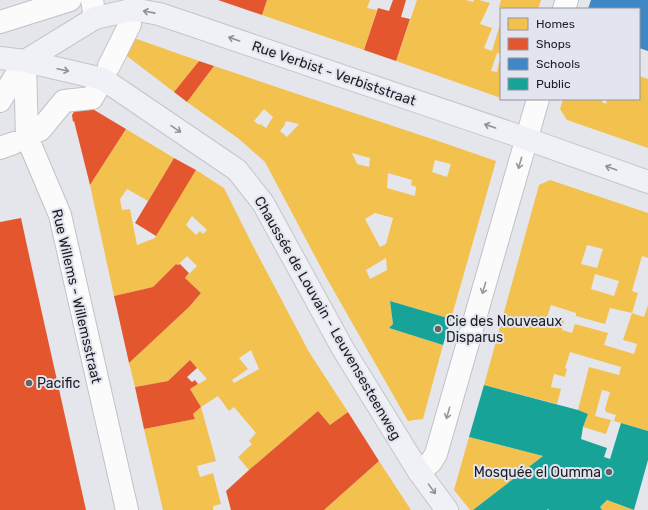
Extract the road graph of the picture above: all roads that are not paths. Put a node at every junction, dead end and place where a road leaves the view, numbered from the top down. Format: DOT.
graph roads {
  1 [pos="70,0"];
  2 [pos="93,9"];
  3 [pos="3,17"];
  4 [pos="130,24"];
  5 [pos="0,58"];
  6 [pos="25,61"];
  7 [pos="109,66"];
  8 [pos="96,91"];
  9 [pos="538,100"];
  10 [pos="0,101"];
  11 [pos="40,130"];
  12 [pos="527,138"];
  13 [pos="648,182"];
  14 [pos="419,472"];
  15 [pos="127,510"];
  16 [pos="447,510"];
  1 -- 3 [label="street"];
  2 -- 6 [label="main road, Rue Verbist - Verbiststraat"];
  12 -- 2 [label="main road, Rue Verbist - Verbiststraat, one-way"];
  4 -- 7 [label="street"];
  5 -- 6 [label="main road, Chaussée de Louvain - Leuvensesteenweg"];
  6 -- 10 [label="street"];
  6 -- 14 [label="main road, Chaussée de Louvain - Leuvensesteenweg, one-way"];
  6 -- 15 [label="street, Rue Willems - Willemsstraat"];
  8 -- 11 [label="street"];
  9 -- 12 [label="street"];
  13 -- 12 [label="main road, Rue Verbist - Verbiststraat, one-way"];
  12 -- 14 [label="street, one-way"];
  14 -- 16 [label="main road, Chaussée de Louvain - Leuvensesteenweg, one-way"];
}
